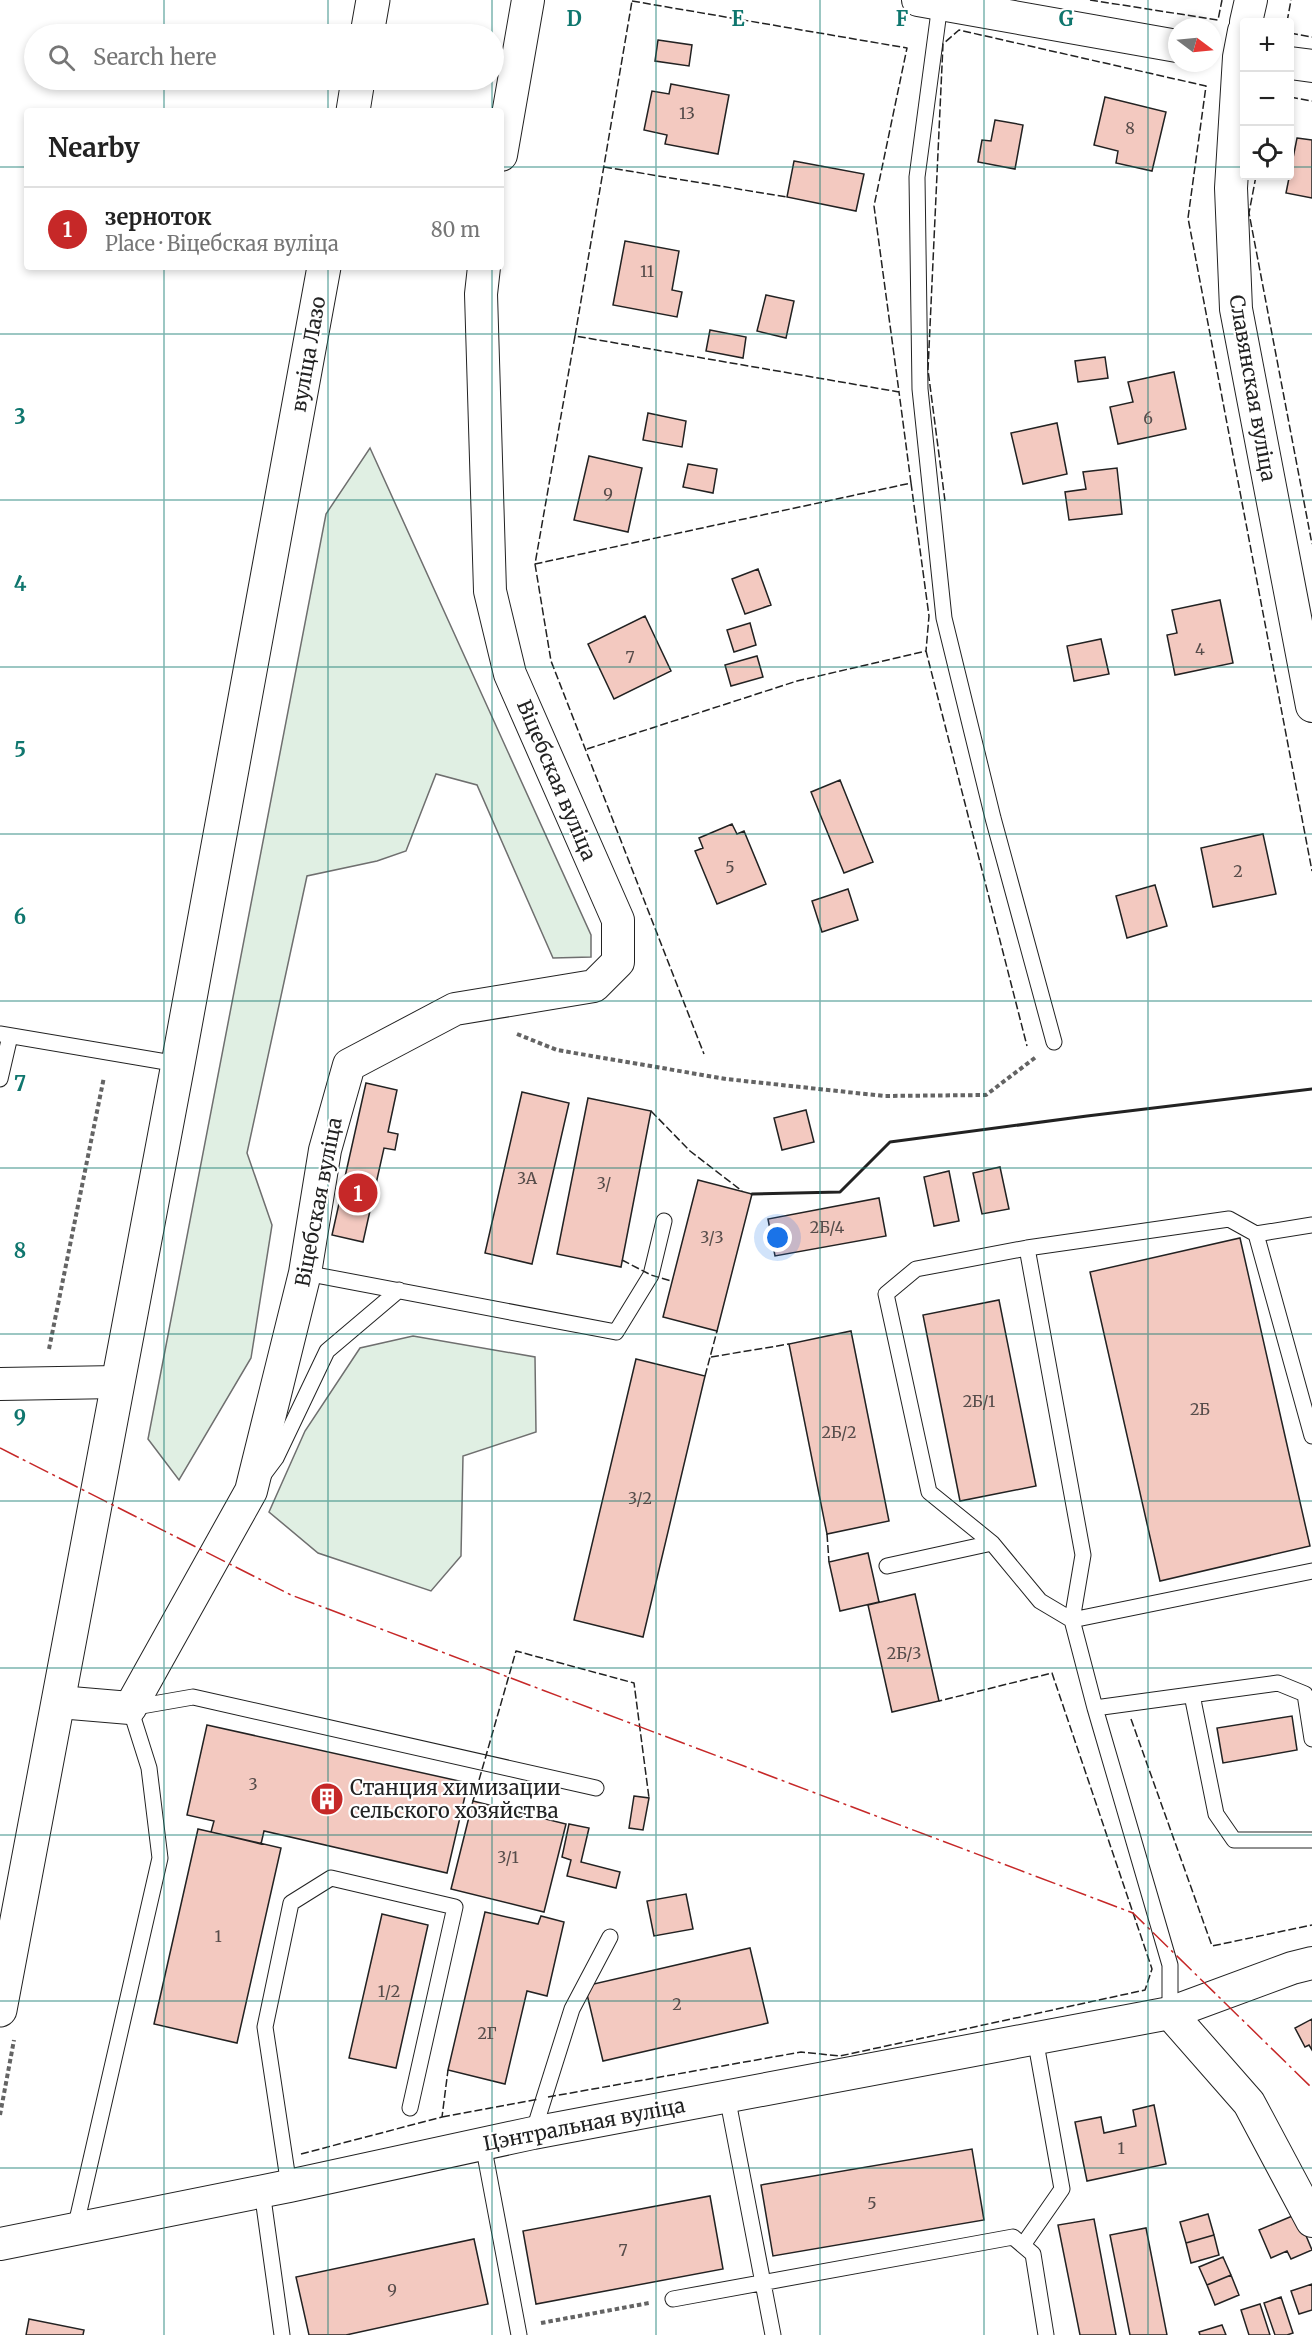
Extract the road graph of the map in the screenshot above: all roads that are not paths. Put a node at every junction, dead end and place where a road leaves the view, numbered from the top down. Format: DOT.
graph roads {
  1 [pos="373,0"];
  2 [pos="528,0"];
  3 [pos="1251,0"];
  4 [pos="929,2"];
  5 [pos="1247,18"];
  6 [pos="369,24"];
  7 [pos="1168,44"];
  8 [pos="1235,50"];
  9 [pos="1294,64"];
  10 [pos="1312,66"];
  11 [pos="356,90"];
  12 [pos="353,108"];
  13 [pos="504,138"];
  14 [pos="323,270"];
  15 [pos="484,270"];
  16 [pos="1312,706"];
  17 [pos="5,1035"];
  18 [pos="1054,1042"];
  19 [pos="178,1064"];
  20 [pos="0,1079"];
  21 [pos="664,1221"];
  22 [pos="1312,1225"];
  23 [pos="1256,1234"];
  24 [pos="1027,1248"];
  25 [pos="305,1274"];
  26 [pos="399,1290"];
  27 [pos="117,1383"];
  28 [pos="0,1384"];
  29 [pos="1312,1436"];
  30 [pos="251,1491"];
  31 [pos="992,1543"];
  32 [pos="887,1566"];
  33 [pos="1312,1571"];
  34 [pos="1072,1620"];
  35 [pos="1192,1695"];
  36 [pos="59,1702"];
  37 [pos="130,1708"];
  38 [pos="1095,1708"];
  39 [pos="1312,1739"];
  40 [pos="596,1788"];
  41 [pos="1312,1840"];
  42 [pos="610,1937"];
  43 [pos="1312,1963"];
  44 [pos="0,2010"];
  45 [pos="1170,2013"];
  46 [pos="1035,2038"];
  47 [pos="727,2096"];
  48 [pos="410,2108"];
  49 [pos="533,2133"];
  50 [pos="483,2144"];
  51 [pos="275,2188"];
  52 [pos="1312,2221"];
  53 [pos="75,2229"];
  54 [pos="0,2244"];
  55 [pos="1023,2246"];
  56 [pos="763,2282"];
  57 [pos="674,2299"];
  58 [pos="518,2331"];
  59 [pos="282,2335"];
  60 [pos="773,2335"];
  61 [pos="1046,2335"];
  1 -- 6 [label="main road"];
  2 -- 13 [label="street"];
  3 -- 5 [label="street"];
  4 -- 7 [label="street"];
  4 -- 18 [label="lane"];
  8 -- 16 [label="street, Славянская вуліца"];
  9 -- 10 [label="street"];
  11 -- 12 [label="main road"];
  14 -- 19 [label="main road, вуліца Лазо"];
  15 -- 25 [label="street, Віцебская вуліца"];
  17 -- 19 [label="lane"];
  17 -- 20 [label="lane"];
  19 -- 27 [label="main road, вуліца Лазо"];
  21 -- 26 [label="lane"];
  22 -- 23 [label="lane"];
  23 -- 24 [label="lane"];
  23 -- 29 [label="lane"];
  24 -- 31 [label="lane"];
  24 -- 34 [label="lane"];
  25 -- 26 [label="lane"];
  25 -- 30 [label="street, Віцебская вуліца"];
  26 -- 30 [label="lane"];
  27 -- 28 [label="street"];
  27 -- 36 [label="main road, вуліца Лазо"];
  30 -- 37 [label="street, Віцебская вуліца"];
  31 -- 32 [label="lane"];
  31 -- 34 [label="lane"];
  33 -- 34 [label="lane"];
  34 -- 38 [label="lane"];
  35 -- 38 [label="lane"];
  35 -- 39 [label="lane"];
  35 -- 41 [label="lane"];
  36 -- 37 [label="street"];
  36 -- 44 [label="main road, вуліца Лазо"];
  37 -- 40 [label="lane"];
  37 -- 53 [label="lane"];
  38 -- 45 [label="lane"];
  42 -- 49 [label="lane"];
  43 -- 45 [label="street, Цэнтральная вуліца"];
  45 -- 46 [label="street, Цэнтральная вуліца"];
  45 -- 52 [label="street"];
  46 -- 47 [label="street, Цэнтральная вуліца"];
  46 -- 55 [label="lane"];
  47 -- 49 [label="street, Цэнтральная вуліца"];
  47 -- 56 [label="lane"];
  48 -- 51 [label="lane"];
  49 -- 50 [label="street, Цэнтральная вуліца"];
  50 -- 51 [label="street, Цэнтральная вуліца"];
  50 -- 58 [label="lane"];
  51 -- 53 [label="street, Цэнтральная вуліца"];
  51 -- 59 [label="lane"];
  53 -- 54 [label="street, Цэнтральная вуліца"];
  55 -- 56 [label="lane"];
  55 -- 61 [label="lane"];
  56 -- 57 [label="lane"];
  56 -- 60 [label="lane"];
}
